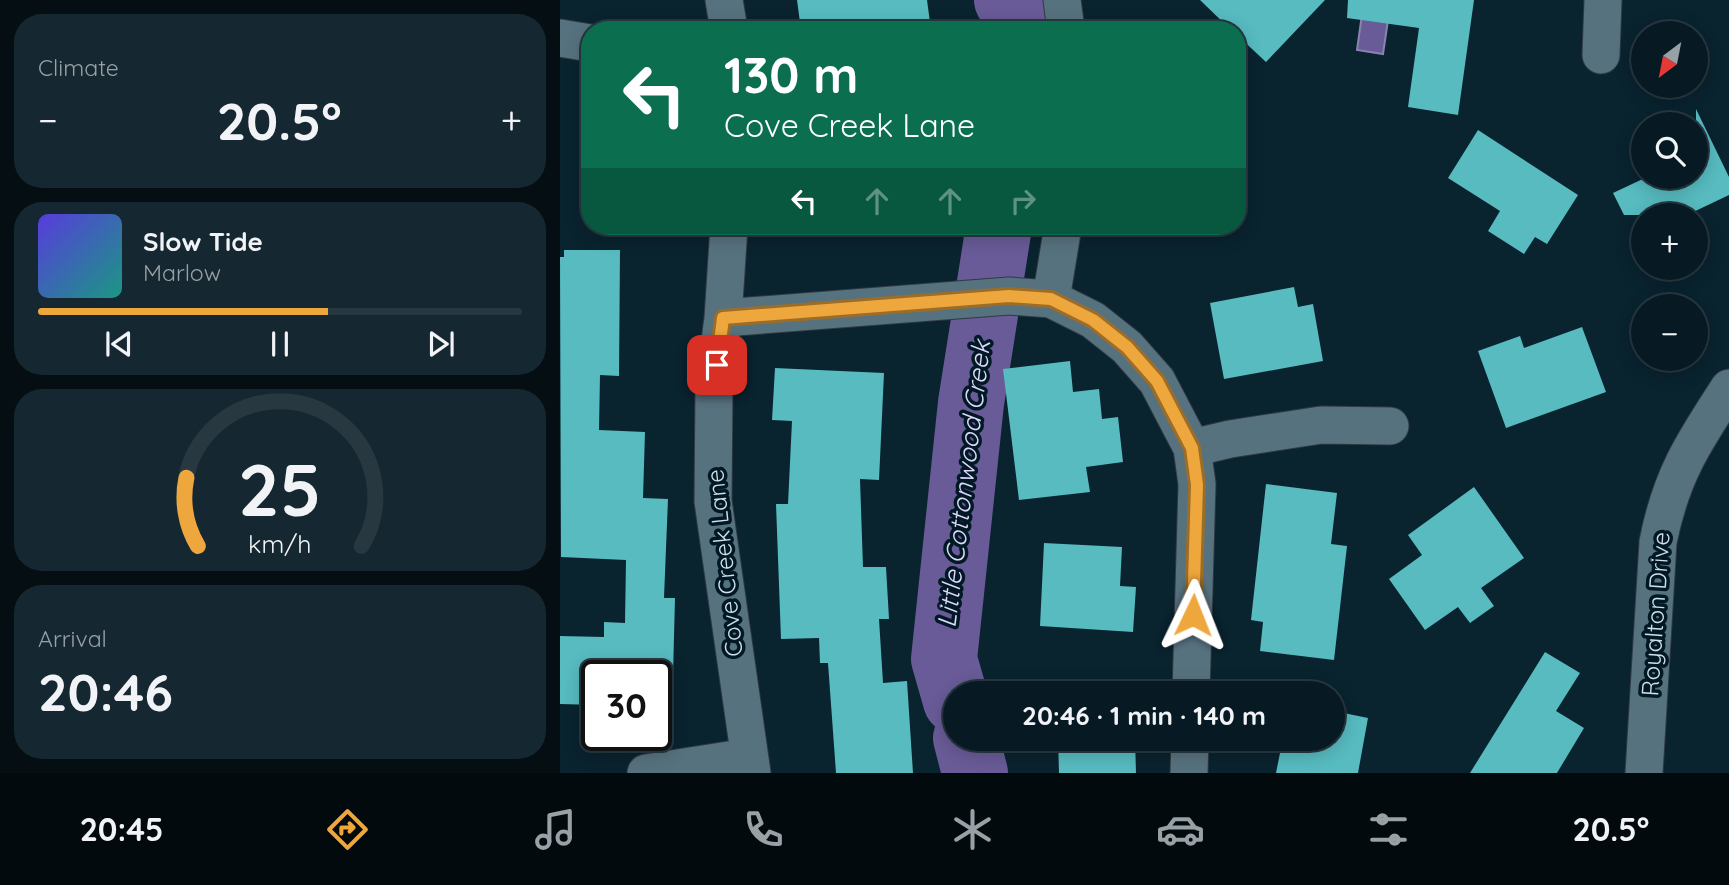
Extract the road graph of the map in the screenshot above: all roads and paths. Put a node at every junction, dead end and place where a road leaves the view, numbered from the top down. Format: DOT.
graph roads {
  1 [pos="724,0"];
  2 [pos="1062,0"];
  3 [pos="1603,0"];
  4 [pos="728,21"];
  5 [pos="1065,21"];
  6 [pos="560,38"];
  7 [pos="581,42"];
  8 [pos="1601,55"];
  9 [pos="728,235"];
  10 [pos="1062,235"];
  11 [pos="1051,299"];
  12 [pos="723,318"];
  13 [pos="1729,388"];
  14 [pos="1390,426"];
  15 [pos="1192,448"];
  16 [pos="1191,681"];
  17 [pos="1190,751"];
  18 [pos="750,765"];
  19 [pos="646,773"];
  20 [pos="1189,773"];
  21 [pos="1644,773"];
  1 -- 4 [label="street"];
  2 -- 5 [label="street"];
  3 -- 8 [label="street"];
  6 -- 7 [label="street"];
  9 -- 12 [label="street, Cove Creek Lane"];
  10 -- 11 [label="street"];
  11 -- 12 [label="street"];
  11 -- 15 [label="street"];
  12 -- 18 [label="street, Cove Creek Lane"];
  13 -- 21 [label="street, Royalton Drive"];
  14 -- 15 [label="street"];
  15 -- 16 [label="street"];
  17 -- 20 [label="street"];
  18 -- 19 [label="street"];
}
